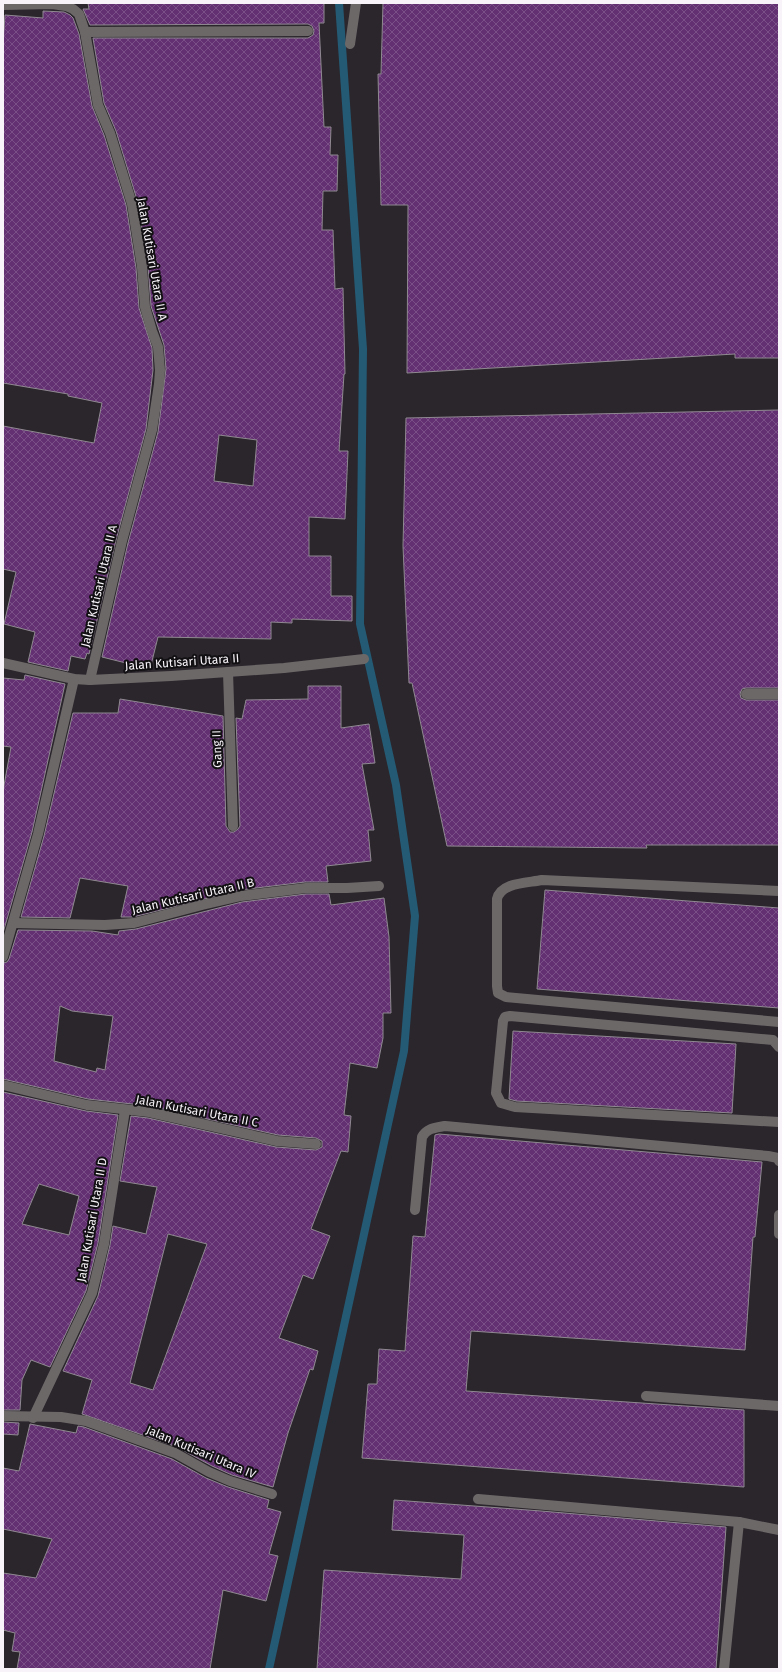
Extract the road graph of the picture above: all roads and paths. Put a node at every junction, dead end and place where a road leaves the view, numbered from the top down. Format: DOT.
graph roads {
  1 [pos="356,3"];
  2 [pos="3,5"];
  3 [pos="308,31"];
  4 [pos="85,32"];
  5 [pos="350,44"];
  6 [pos="364,659"];
  7 [pos="3,663"];
  8 [pos="228,672"];
  9 [pos="74,679"];
  10 [pos="90,680"];
  11 [pos="746,694"];
  12 [pos="779,694"];
  13 [pos="233,826"];
  14 [pos="379,886"];
  15 [pos="779,891"];
  16 [pos="13,923"];
  17 [pos="3,957"];
  18 [pos="779,1022"];
  19 [pos="779,1047"];
  20 [pos="3,1085"];
  21 [pos="124,1110"];
  22 [pos="779,1116"];
  23 [pos="779,1122"];
  24 [pos="316,1144"];
  25 [pos="779,1161"];
  26 [pos="415,1210"];
  27 [pos="779,1215"];
  28 [pos="779,1234"];
  29 [pos="646,1396"];
  30 [pos="779,1406"];
  31 [pos="3,1416"];
  32 [pos="33,1418"];
  33 [pos="272,1494"];
  34 [pos="478,1499"];
  35 [pos="739,1522"];
  36 [pos="779,1530"];
  37 [pos="724,1669"];
  1 -- 5 [label="street"];
  2 -- 4 [label="street, Jalan Kutisari Utara II A"];
  3 -- 4 [label="street"];
  4 -- 10 [label="street, Jalan Kutisari Utara II A"];
  6 -- 8 [label="street, Jalan Kutisari Utara II"];
  7 -- 9 [label="street, Jalan Kutisari Utara II"];
  8 -- 10 [label="street, Jalan Kutisari Utara II"];
  8 -- 13 [label="street, Gang II"];
  9 -- 10 [label="street, Jalan Kutisari Utara II"];
  9 -- 16 [label="street"];
  11 -- 12 [label="street"];
  14 -- 16 [label="street, Jalan Kutisari Utara II B"];
  15 -- 18 [label="street"];
  16 -- 17 [label="street"];
  19 -- 23 [label="street"];
  20 -- 21 [label="street, Jalan Kutisari Utara II C"];
  21 -- 24 [label="street, Jalan Kutisari Utara II C"];
  21 -- 32 [label="street, Jalan Kutisari Utara II D"];
  22 -- 23 [label="street"];
  25 -- 26 [label="street"];
  27 -- 28 [label="street"];
  29 -- 30 [label="street"];
  31 -- 32 [label="street, Jalan Kutisari Utara IV"];
  32 -- 33 [label="street, Jalan Kutisari Utara IV"];
  34 -- 35 [label="street"];
  35 -- 36 [label="street"];
  35 -- 37 [label="street"];
}
